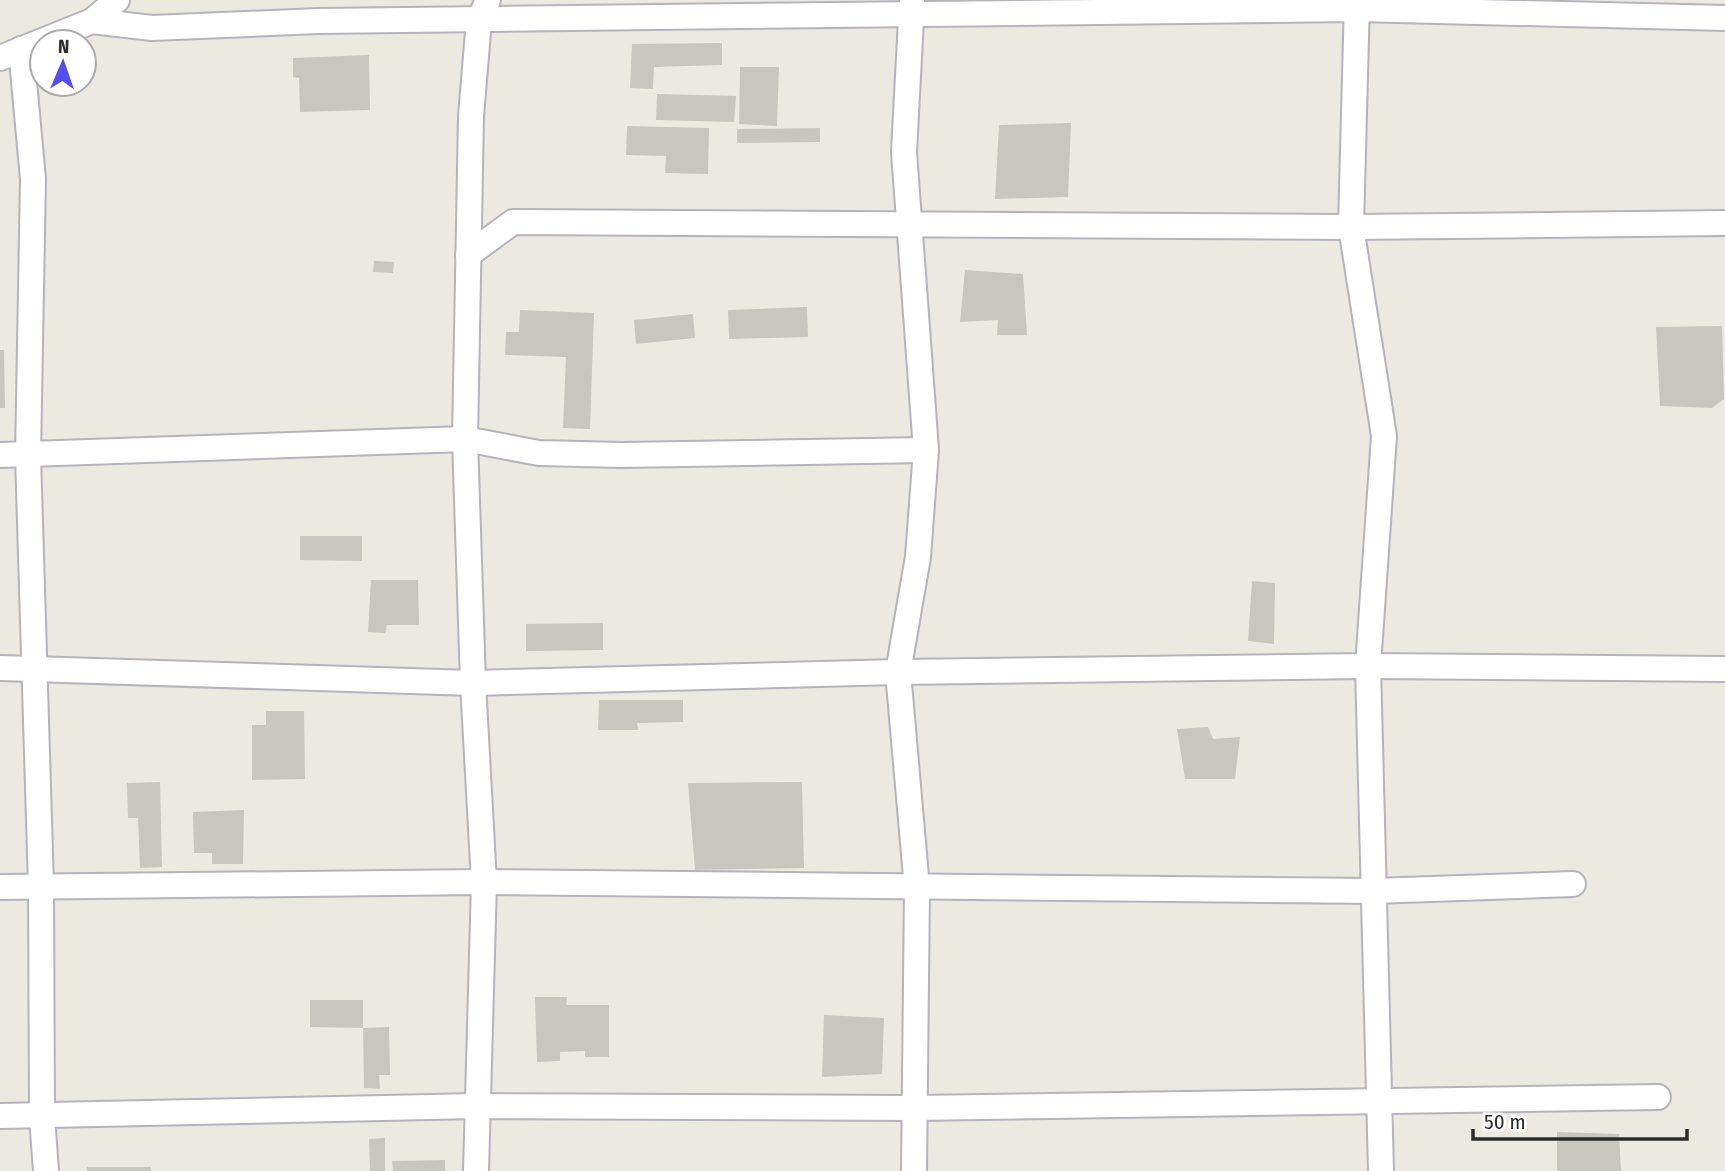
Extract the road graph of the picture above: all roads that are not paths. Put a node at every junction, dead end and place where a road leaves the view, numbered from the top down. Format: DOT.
graph roads {
  1 [pos="117,0"];
  2 [pos="1357,4"];
  3 [pos="912,7"];
  4 [pos="483,10"];
  5 [pos="1725,18"];
  6 [pos="92,21"];
  7 [pos="10,53"];
  8 [pos="1725,223"];
  9 [pos="910,224"];
  10 [pos="1351,227"];
  11 [pos="468,255"];
  12 [pos="465,439"];
  13 [pos="926,450"];
  14 [pos="0,455"];
  15 [pos="28,456"];
  16 [pos="1368,666"];
  17 [pos="0,668"];
  18 [pos="33,669"];
  19 [pos="1725,669"];
  20 [pos="898,671"];
  21 [pos="472,683"];
  22 [pos="484,882"];
  23 [pos="1573,884"];
  24 [pos="0,887"];
  25 [pos="41,887"];
  26 [pos="917,888"];
  27 [pos="1373,891"];
  28 [pos="1658,1097"];
  29 [pos="1380,1101"];
  30 [pos="477,1106"];
  31 [pos="914,1108"];
  32 [pos="0,1116"];
  33 [pos="42,1117"];
  34 [pos="46,1171"];
  35 [pos="476,1171"];
  36 [pos="914,1171"];
  37 [pos="1381,1171"];
  1 -- 6 [label="street"];
  2 -- 3 [label="street"];
  2 -- 5 [label="street"];
  2 -- 10 [label="street"];
  3 -- 4 [label="street"];
  3 -- 9 [label="street"];
  4 -- 6 [label="street"];
  4 -- 11 [label="street"];
  6 -- 7 [label="street"];
  7 -- 15 [label="street"];
  8 -- 10 [label="street"];
  9 -- 10 [label="street"];
  9 -- 11 [label="street"];
  9 -- 13 [label="street"];
  10 -- 16 [label="street"];
  11 -- 12 [label="street"];
  12 -- 13 [label="street"];
  12 -- 15 [label="street"];
  12 -- 21 [label="street"];
  13 -- 20 [label="street"];
  14 -- 15 [label="street"];
  15 -- 18 [label="street"];
  16 -- 19 [label="street"];
  16 -- 20 [label="street"];
  16 -- 27 [label="street"];
  17 -- 18 [label="street"];
  18 -- 21 [label="street"];
  18 -- 25 [label="street"];
  20 -- 21 [label="street"];
  20 -- 26 [label="street"];
  21 -- 22 [label="street"];
  22 -- 25 [label="street"];
  22 -- 26 [label="street"];
  22 -- 30 [label="street"];
  23 -- 27 [label="street"];
  24 -- 25 [label="street"];
  25 -- 33 [label="street"];
  26 -- 27 [label="street"];
  26 -- 31 [label="street"];
  27 -- 29 [label="street"];
  28 -- 29 [label="street"];
  29 -- 31 [label="street"];
  29 -- 37 [label="street"];
  30 -- 31 [label="street"];
  30 -- 33 [label="street"];
  30 -- 35 [label="street"];
  31 -- 36 [label="street"];
  32 -- 33 [label="street"];
  33 -- 34 [label="street"];
}
